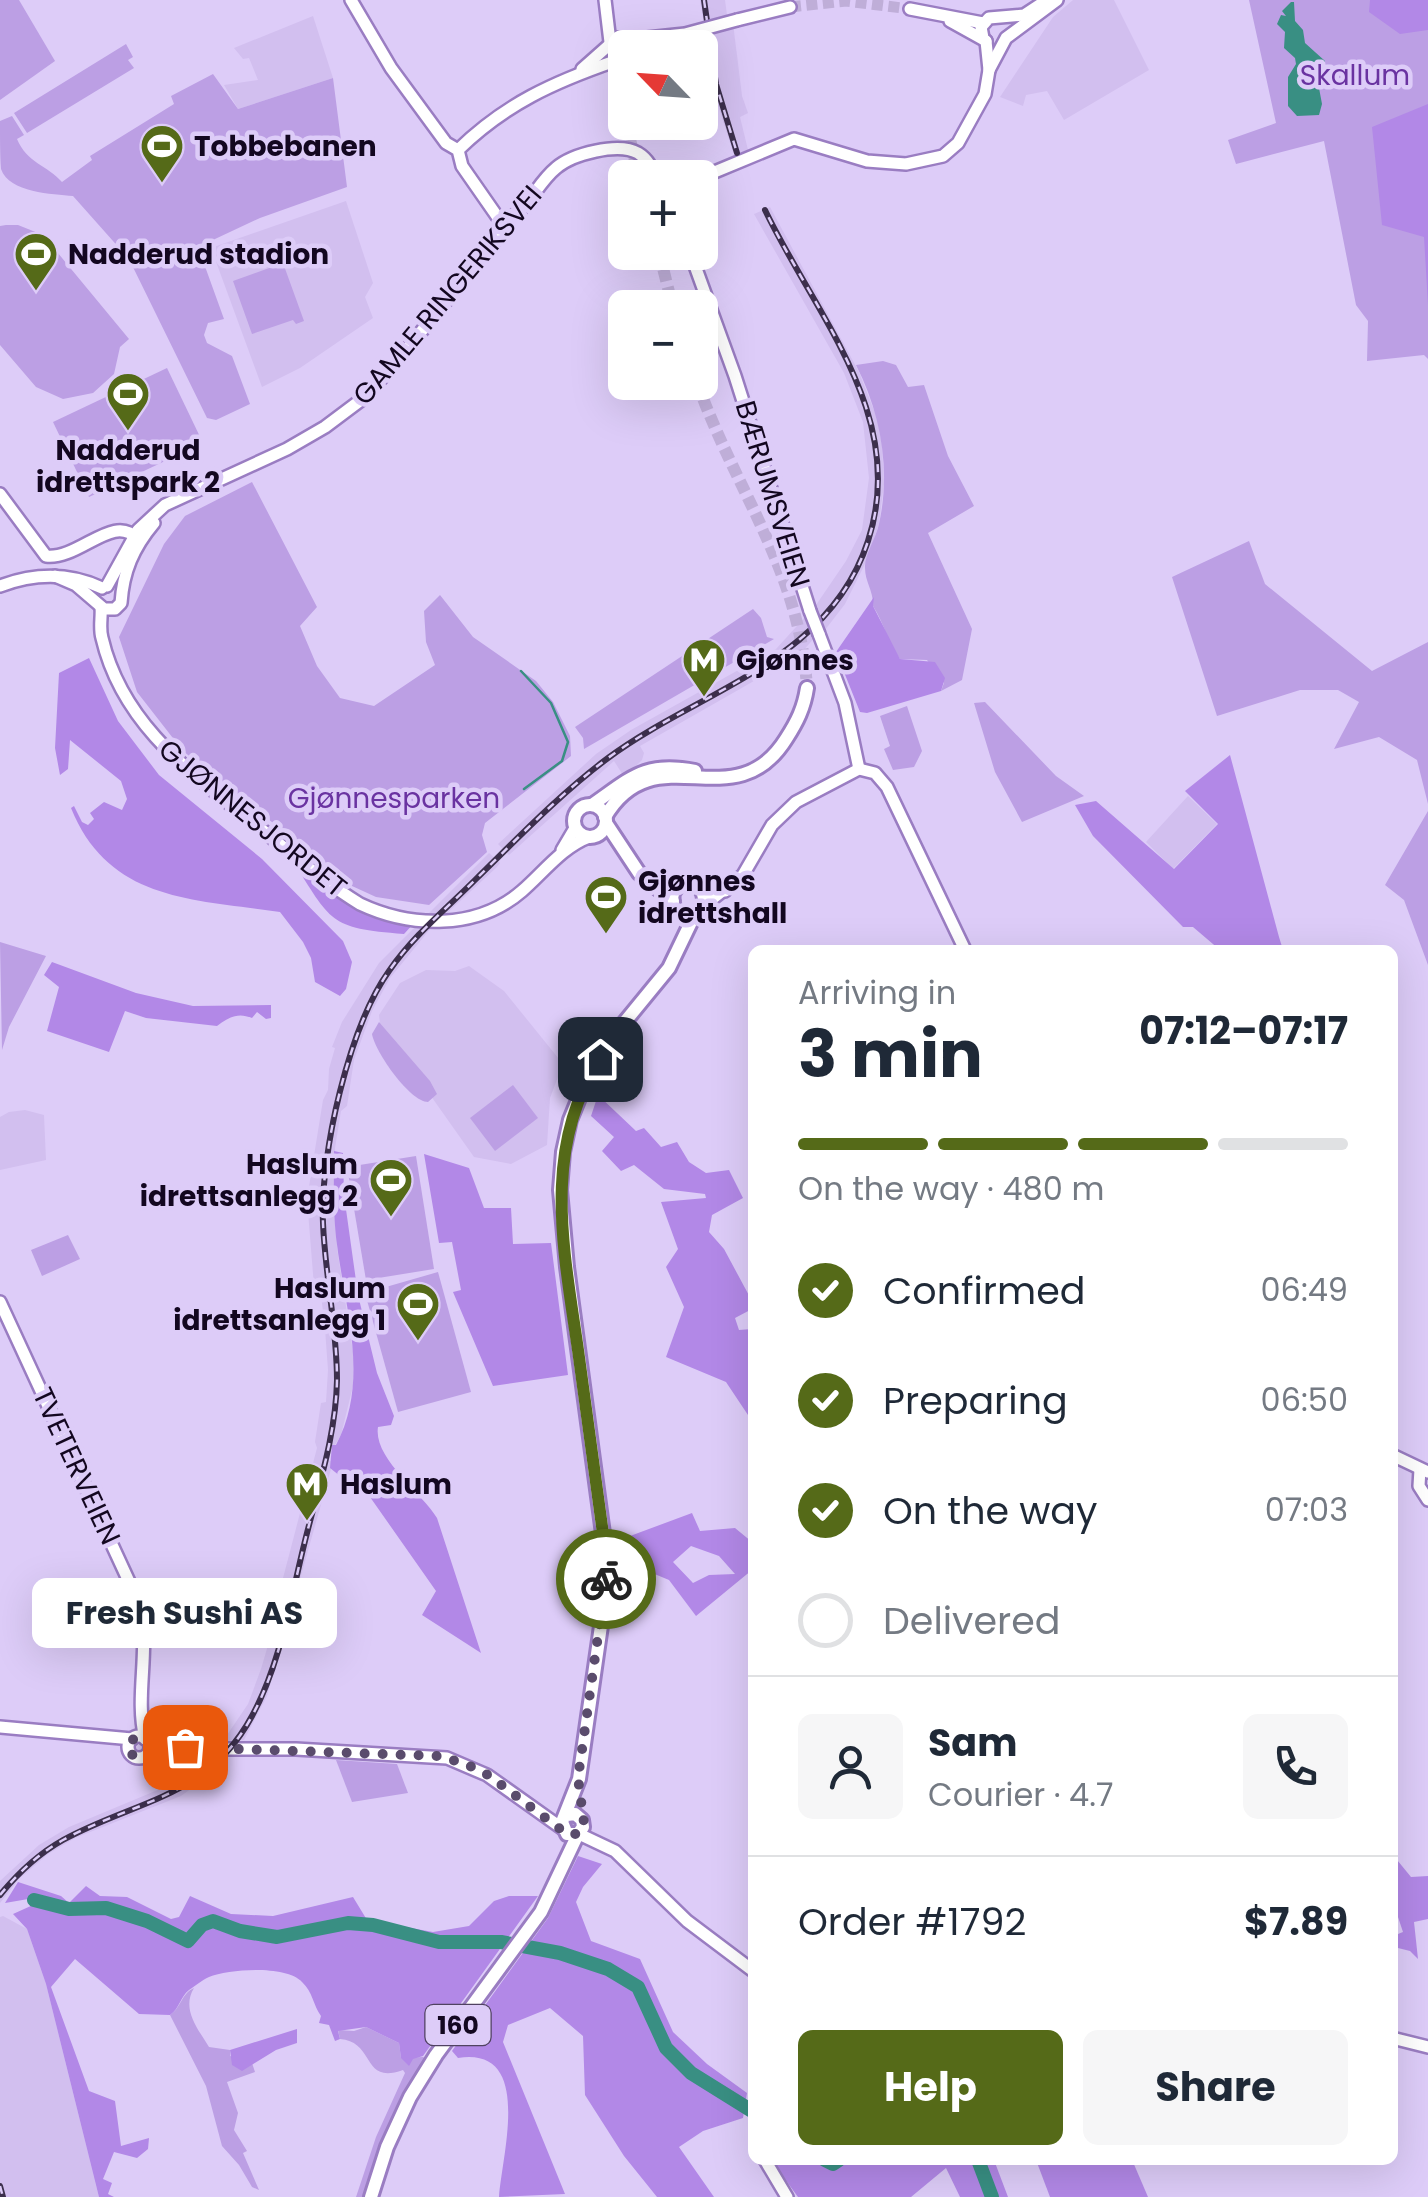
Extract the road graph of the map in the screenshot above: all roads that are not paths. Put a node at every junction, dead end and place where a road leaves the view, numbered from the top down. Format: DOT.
graph roads {
  1 [pos="351,0"];
  2 [pos="1047,0"];
  3 [pos="1058,0"];
  4 [pos="607,5"];
  5 [pos="790,7"];
  6 [pos="910,9"];
  7 [pos="942,17"];
  8 [pos="999,18"];
  9 [pos="984,23"];
  10 [pos="608,30"];
  11 [pos="621,30"];
  12 [pos="700,30"];
  13 [pos="1004,39"];
  14 [pos="984,40"];
  15 [pos="608,45"];
  16 [pos="608,64"];
  17 [pos="989,70"];
  18 [pos="579,71"];
  19 [pos="458,150"];
  20 [pos="647,160"];
  21 [pos="718,171"];
  22 [pos="502,222"];
  23 [pos="697,270"];
  24 [pos="0,494"];
  25 [pos="135,540"];
  26 [pos="0,586"];
  27 [pos="120,591"];
  28 [pos="102,595"];
  29 [pos="115,609"];
  30 [pos="105,647"];
  31 [pos="807,688"];
  32 [pos="855,770"];
  33 [pos="716,777"];
  34 [pos="592,806"];
  35 [pos="606,820"];
  36 [pos="575,828"];
  37 [pos="591,837"];
  38 [pos="621,850"];
  39 [pos="553,862"];
  40 [pos="700,888"];
  41 [pos="725,891"];
  42 [pos="676,900"];
  43 [pos="699,910"];
  44 [pos="683,938"];
  45 [pos="963,945"];
  46 [pos="0,1302"];
  47 [pos="1398,1459"];
  48 [pos="1424,1470"];
  49 [pos="1427,1493"];
  50 [pos="0,1727"];
  51 [pos="138,1741"];
  52 [pos="196,1749"];
  53 [pos="572,1825"];
  54 [pos="748,1967"];
  55 [pos="1398,2040"];
  56 [pos="1428,2047"];
  57 [pos="767,2165"];
  58 [pos="371,2196"];
  59 [pos="786,2197"];
  1 -- 19 [label="main road"];
  2 -- 8 [label="main road"];
  3 -- 13 [label="main road"];
  4 -- 10 [label="main road"];
  4 -- 11 [label="main road"];
  5 -- 12 [label="main road, bridge"];
  6 -- 7 [label="main road"];
  7 -- 9 [label="main road"];
  7 -- 14 [label="main road"];
  8 -- 9 [label="main road"];
  8 -- 13 [label="main road"];
  9 -- 14 [label="main road"];
  13 -- 14 [label="main road"];
  13 -- 17 [label="main road"];
  14 -- 17 [label="main road"];
  15 -- 18 [label="main road"];
  16 -- 18 [label="main road"];
  17 -- 21 [label="main road"];
  18 -- 19 [label="main road"];
  19 -- 22 [label="main road"];
  20 -- 22 [label="main road, GAMLE RINGERIKSVEI"];
  22 -- 25 [label="main road, GAMLE RINGERIKSVEI"];
  23 -- 32 [label="main road, BÆRUMSVEIEN, bridge"];
  24 -- 25 [label="main road"];
  25 -- 27 [label="main road, GAMLE RINGERIKSVEI"];
  25 -- 28 [label="main road, GAMLE RINGERIKSVEI"];
  26 -- 28 [label="main road"];
  27 -- 28 [label="main road"];
  27 -- 29 [label="main road, GAMLE RINGERIKSVEI"];
  28 -- 29 [label="main road"];
  28 -- 30 [label="main road, GJØNNESJORDET"];
  29 -- 30 [label="main road"];
  30 -- 39 [label="main road, GJØNNESJORDET"];
  31 -- 33 [label="main road"];
  32 -- 41 [label="main road"];
  32 -- 45 [label="main road"];
  33 -- 34 [label="main road"];
  33 -- 35 [label="main road"];
  34 -- 35 [label="main road"];
  34 -- 36 [label="main road"];
  35 -- 37 [label="main road"];
  35 -- 38 [label="main road"];
  36 -- 37 [label="main road"];
  36 -- 39 [label="main road, GJØNNESJORDET"];
  37 -- 38 [label="main road"];
  37 -- 39 [label="main road, GJØNNESJORDET"];
  38 -- 42 [label="main road"];
  40 -- 41 [label="main road"];
  40 -- 42 [label="main road"];
  40 -- 43 [label="main road"];
  41 -- 43 [label="main road"];
  42 -- 43 [label="main road"];
  42 -- 44 [label="main road"];
  43 -- 44 [label="main road, 160"];
  44 -- 53 [label="main road, 160"];
  46 -- 51 [label="main road, TVETERVEIEN"];
  47 -- 48 [label="main road"];
  48 -- 49 [label="main road"];
  50 -- 51 [label="main road"];
  51 -- 52 [label="main road"];
  51 -- 52 [label="main road"];
  52 -- 53 [label="main road"];
  53 -- 54 [label="main road"];
  53 -- 58 [label="main road, 160"];
  55 -- 56 [label="main road"];
  57 -- 59 [label="main road"];
}
